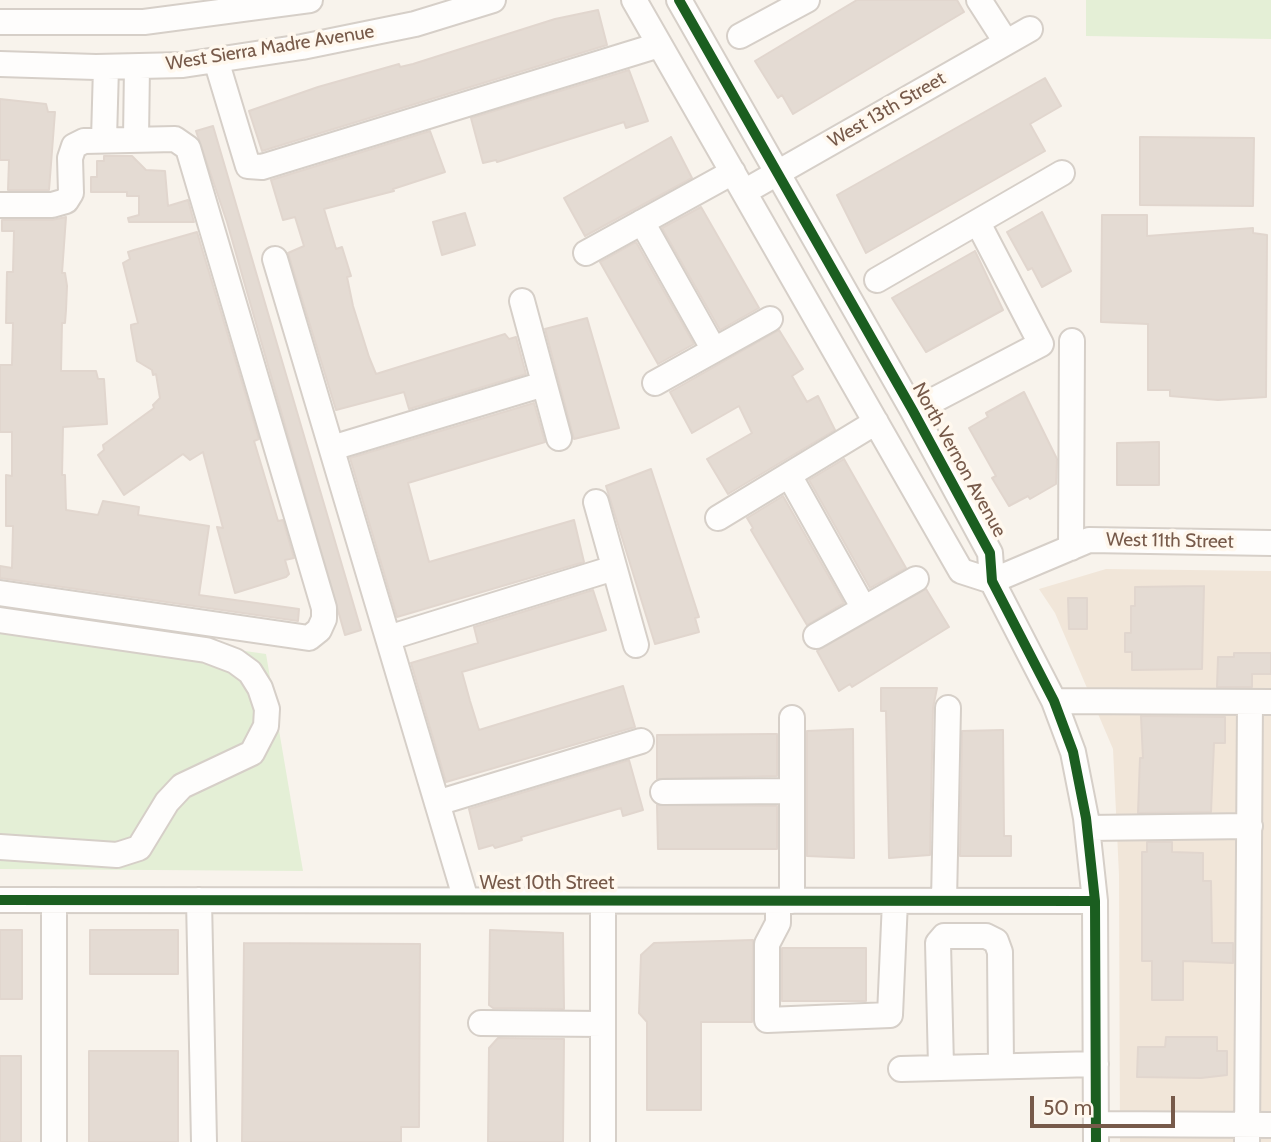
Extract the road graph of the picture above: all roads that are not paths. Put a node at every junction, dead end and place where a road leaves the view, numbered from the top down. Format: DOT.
graph roads {
  1 [pos="310,0"];
  2 [pos="493,0"];
  3 [pos="634,0"];
  4 [pos="679,0"];
  5 [pos="807,0"];
  6 [pos="979,0"];
  7 [pos="0,22"];
  8 [pos="1030,29"];
  9 [pos="740,36"];
  10 [pos="1006,42"];
  11 [pos="659,45"];
  12 [pos="216,60"];
  13 [pos="0,64"];
  14 [pos="106,67"];
  15 [pos="137,67"];
  16 [pos="136,138"];
  17 [pos="104,139"];
  18 [pos="1062,173"];
  19 [pos="775,174"];
  20 [pos="739,182"];
  21 [pos="0,205"];
  22 [pos="642,222"];
  23 [pos="978,223"];
  24 [pos="586,253"];
  25 [pos="275,258"];
  26 [pos="877,280"];
  27 [pos="522,301"];
  28 [pos="770,319"];
  29 [pos="1072,341"];
  30 [pos="714,350"];
  31 [pos="655,383"];
  32 [pos="544,384"];
  33 [pos="913,411"];
  34 [pos="876,422"];
  35 [pos="559,438"];
  36 [pos="332,448"];
  37 [pos="789,475"];
  38 [pos="596,502"];
  39 [pos="718,518"];
  40 [pos="1271,542"];
  41 [pos="1071,548"];
  42 [pos="614,568"];
  43 [pos="916,579"];
  44 [pos="992,581"];
  45 [pos="0,593"];
  46 [pos="863,607"];
  47 [pos="0,620"];
  48 [pos="816,636"];
  49 [pos="388,638"];
  50 [pos="636,645"];
  51 [pos="1054,701"];
  52 [pos="1261,702"];
  53 [pos="948,708"];
  54 [pos="792,718"];
  55 [pos="641,741"];
  56 [pos="792,791"];
  57 [pos="663,792"];
  58 [pos="437,803"];
  59 [pos="1250,826"];
  60 [pos="1088,828"];
  61 [pos="0,848"];
  62 [pos="0,900"];
  63 [pos="54,900"];
  64 [pos="198,900"];
  65 [pos="466,900"];
  66 [pos="603,900"];
  67 [pos="785,901"];
  68 [pos="895,901"];
  69 [pos="944,901"];
  70 [pos="996,901"];
  71 [pos="1095,901"];
  72 [pos="996,941"];
  73 [pos="481,1023"];
  74 [pos="603,1024"];
  75 [pos="1096,1064"];
  76 [pos="1001,1065"];
  77 [pos="941,1066"];
  78 [pos="901,1069"];
  79 [pos="1255,1131"];
  80 [pos="1096,1133"];
  81 [pos="54,1142"];
  82 [pos="204,1142"];
  83 [pos="603,1142"];
  1 -- 7 [label="street"];
  2 -- 12 [label="street, West Sierra Madre Avenue"];
  3 -- 11 [label="street"];
  4 -- 19 [label="street, North Vernon Avenue"];
  5 -- 9 [label="street"];
  6 -- 10 [label="street"];
  8 -- 10 [label="street, West 13th Street"];
  10 -- 19 [label="street, West 13th Street"];
  11 -- 12 [label="street"];
  11 -- 20 [label="street"];
  12 -- 15 [label="street, West Sierra Madre Avenue"];
  13 -- 14 [label="street, West Sierra Madre Avenue"];
  14 -- 15 [label="street, West Sierra Madre Avenue"];
  14 -- 17 [label="street"];
  15 -- 16 [label="street"];
  16 -- 17 [label="street"];
  16 -- 45 [label="street"];
  17 -- 21 [label="street"];
  18 -- 23 [label="street"];
  19 -- 20 [label="street, West 13th Street"];
  19 -- 33 [label="street, North Vernon Avenue"];
  20 -- 22 [label="street, West 13th Street"];
  20 -- 34 [label="street"];
  22 -- 24 [label="street, West 13th Street"];
  22 -- 30 [label="street"];
  23 -- 26 [label="street"];
  23 -- 33 [label="street"];
  25 -- 36 [label="street"];
  27 -- 32 [label="street"];
  28 -- 30 [label="street"];
  29 -- 41 [label="street"];
  30 -- 31 [label="street"];
  32 -- 35 [label="street"];
  32 -- 36 [label="street"];
  33 -- 44 [label="street, North Vernon Avenue"];
  34 -- 37 [label="street"];
  34 -- 44 [label="street"];
  36 -- 49 [label="street"];
  37 -- 39 [label="street"];
  37 -- 46 [label="street"];
  38 -- 42 [label="street"];
  40 -- 41 [label="street, West 11th Street"];
  41 -- 44 [label="street, West 11th Street"];
  42 -- 49 [label="street"];
  42 -- 50 [label="street"];
  43 -- 46 [label="street"];
  44 -- 51 [label="street, North Vernon Avenue"];
  46 -- 48 [label="street"];
  47 -- 61 [label="street"];
  49 -- 58 [label="street"];
  51 -- 52 [label="street"];
  51 -- 60 [label="street, North Vernon Avenue"];
  52 -- 59 [label="street"];
  53 -- 69 [label="street"];
  54 -- 56 [label="street"];
  55 -- 58 [label="street"];
  56 -- 57 [label="street"];
  56 -- 67 [label="street"];
  58 -- 65 [label="street"];
  59 -- 60 [label="street"];
  59 -- 79 [label="street"];
  60 -- 71 [label="street, North Vernon Avenue"];
  62 -- 63 [label="street, West 10th Street"];
  63 -- 64 [label="street, West 10th Street"];
  63 -- 81 [label="street"];
  64 -- 65 [label="street, West 10th Street"];
  64 -- 82 [label="street"];
  65 -- 66 [label="street, West 10th Street"];
  66 -- 67 [label="street, West 10th Street"];
  66 -- 74 [label="street"];
  67 -- 68 [label="street, West 10th Street"];
  67 -- 68 [label="street"];
  68 -- 69 [label="street, West 10th Street"];
  69 -- 70 [label="street, West 10th Street"];
  70 -- 71 [label="street, West 10th Street"];
  70 -- 72 [label="street"];
  71 -- 75 [label="street, North Vernon Avenue"];
  72 -- 76 [label="street"];
  72 -- 77 [label="street"];
  73 -- 74 [label="street"];
  74 -- 83 [label="street"];
  75 -- 76 [label="street"];
  75 -- 80 [label="street, North Vernon Avenue"];
  76 -- 77 [label="street"];
  77 -- 78 [label="street"];
  79 -- 80 [label="street"];
}
